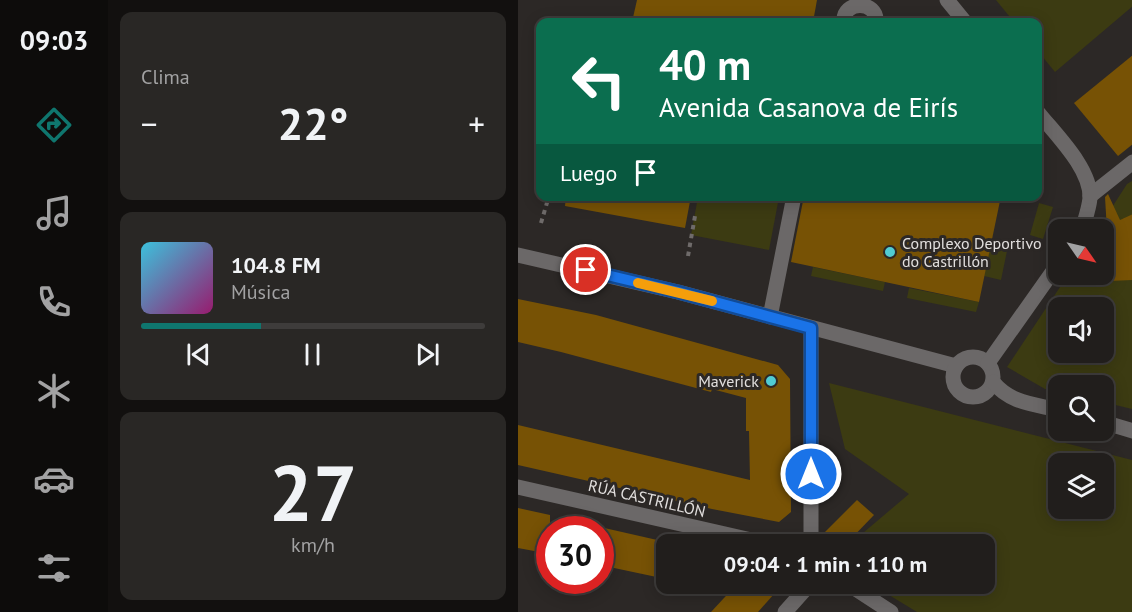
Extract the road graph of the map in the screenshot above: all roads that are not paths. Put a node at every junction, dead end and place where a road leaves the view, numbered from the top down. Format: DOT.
graph roads {
  1 [pos="947,0"];
  2 [pos="862,1"];
  3 [pos="844,18"];
  4 [pos="876,18"];
  5 [pos="962,18"];
  6 [pos="1042,117"];
  7 [pos="1133,162"];
  8 [pos="1090,196"];
  9 [pos="793,201"];
  10 [pos="1086,219"];
  11 [pos="518,255"];
  12 [pos="1048,278"];
  13 [pos="770,317"];
  14 [pos="811,328"];
  15 [pos="988,363"];
  16 [pos="956,366"];
  17 [pos="993,382"];
  18 [pos="1048,407"];
  19 [pos="1114,426"];
  20 [pos="1133,431"];
  21 [pos="518,487"];
  22 [pos="725,534"];
  23 [pos="811,534"];
  24 [pos="801,594"];
  25 [pos="863,594"];
  26 [pos="785,612"];
  27 [pos="891,612"];
  1 -- 5 [label="street"];
  2 -- 3 [label="street"];
  2 -- 4 [label="street"];
  6 -- 8 [label="street"];
  7 -- 8 [label="street"];
  8 -- 10 [label="street"];
  9 -- 13 [label="street"];
  11 -- 13 [label="street"];
  12 -- 15 [label="street"];
  13 -- 14 [label="street"];
  14 -- 16 [label="street"];
  14 -- 23 [label="street"];
  15 -- 16 [label="street"];
  15 -- 17 [label="street"];
  16 -- 17 [label="street"];
  17 -- 18 [label="street"];
  19 -- 20 [label="street"];
  21 -- 22 [label="street, RÚA CASTRILLÓN"];
  24 -- 26 [label="street"];
  25 -- 27 [label="street"];
}
